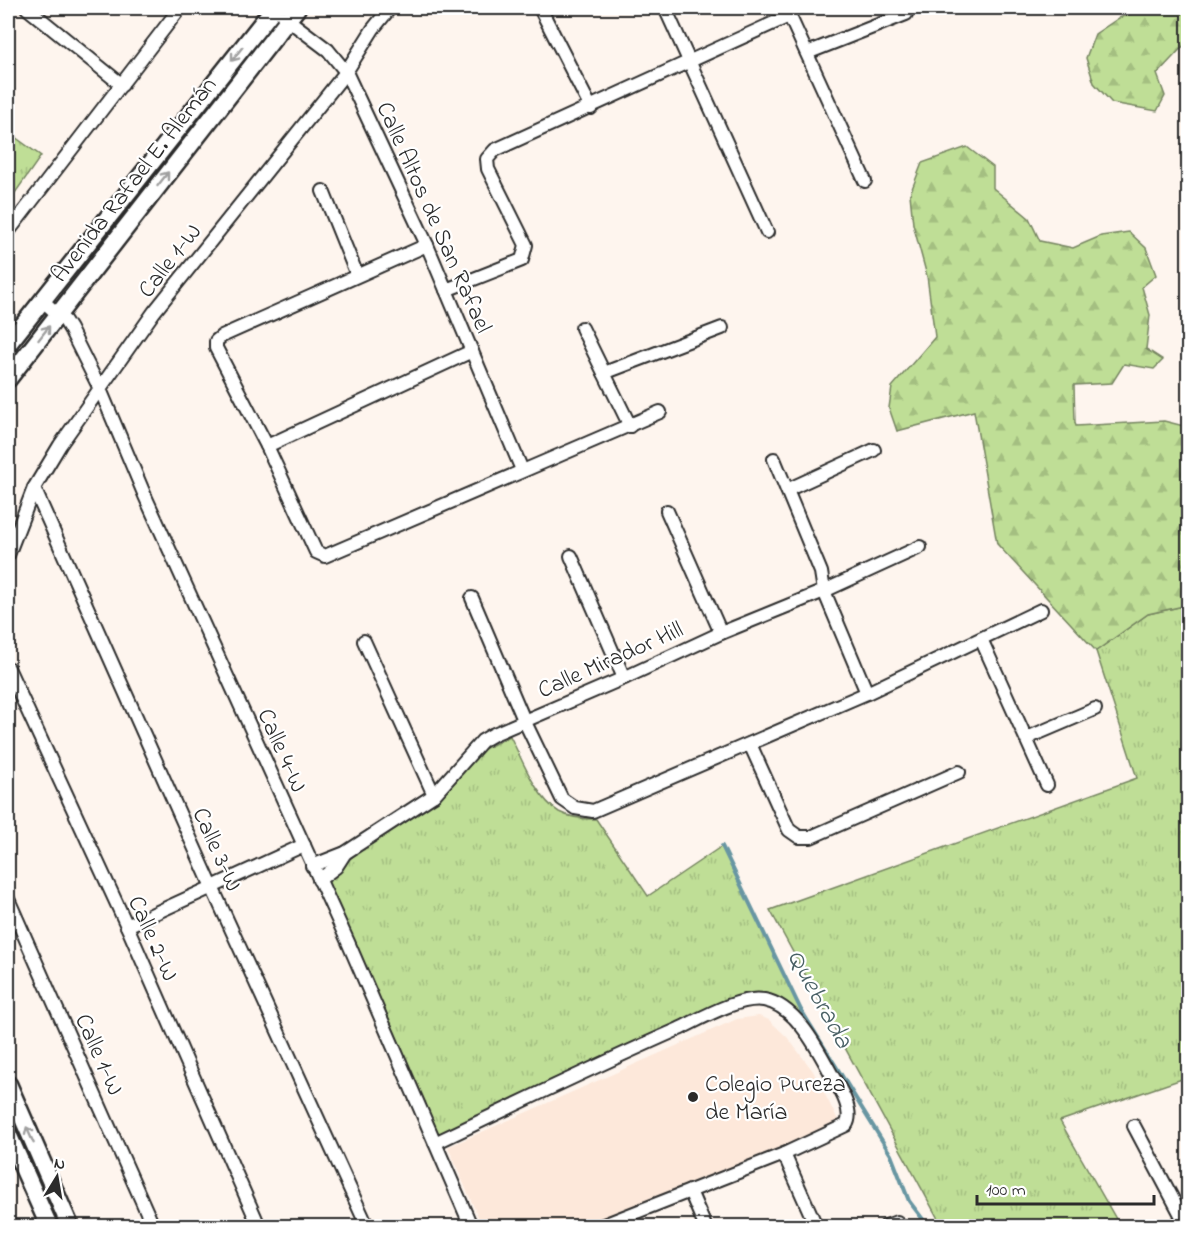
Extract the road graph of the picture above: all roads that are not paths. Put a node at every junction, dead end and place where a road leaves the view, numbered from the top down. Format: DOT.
graph roads {
  1 [pos="27,8"];
  2 [pos="180,8"];
  3 [pos="274,8"];
  4 [pos="390,8"];
  5 [pos="540,8"];
  6 [pos="665,8"];
  7 [pos="788,12"];
  8 [pos="292,13"];
  9 [pos="906,14"];
  10 [pos="807,53"];
  11 [pos="692,62"];
  12 [pos="346,72"];
  13 [pos="122,85"];
  14 [pos="591,108"];
  15 [pos="865,181"];
  16 [pos="323,191"];
  17 [pos="8,232"];
  18 [pos="766,232"];
  19 [pos="427,245"];
  20 [pos="357,275"];
  21 [pos="446,290"];
  22 [pos="43,301"];
  23 [pos="58,315"];
  24 [pos="582,328"];
  25 [pos="722,328"];
  26 [pos="8,345"];
  27 [pos="472,351"];
  28 [pos="604,373"];
  29 [pos="8,379"];
  30 [pos="100,389"];
  31 [pos="660,412"];
  32 [pos="630,426"];
  33 [pos="267,446"];
  34 [pos="874,450"];
  35 [pos="774,459"];
  36 [pos="522,470"];
  37 [pos="34,488"];
  38 [pos="787,490"];
  39 [pos="667,511"];
  40 [pos="920,547"];
  41 [pos="8,555"];
  42 [pos="571,556"];
  43 [pos="824,591"];
  44 [pos="472,598"];
  45 [pos="1041,610"];
  46 [pos="721,633"];
  47 [pos="981,639"];
  48 [pos="364,641"];
  49 [pos="8,669"];
  50 [pos="624,678"];
  51 [pos="867,693"];
  52 [pos="1095,709"];
  53 [pos="524,720"];
  54 [pos="1027,738"];
  55 [pos="750,744"];
  56 [pos="959,772"];
  57 [pos="1047,785"];
  58 [pos="434,795"];
  59 [pos="304,845"];
  60 [pos="345,853"];
  61 [pos="312,866"];
  62 [pos="318,880"];
  63 [pos="212,887"];
  64 [pos="8,899"];
  65 [pos="127,926"];
  66 [pos="8,1084"];
  67 [pos="1134,1126"];
  68 [pos="8,1134"];
  69 [pos="435,1143"];
  70 [pos="784,1154"];
  71 [pos="690,1191"];
  72 [pos="1187,1222"];
  73 [pos="257,1226"];
  74 [pos="49,1227"];
  75 [pos="70,1227"];
  76 [pos="153,1227"];
  77 [pos="367,1227"];
  78 [pos="471,1227"];
  79 [pos="601,1227"];
  80 [pos="705,1227"];
  81 [pos="816,1227"];
  82 [pos="1172,1227"];
  1 -- 13 [label="street"];
  2 -- 13 [label="street"];
  3 -- 8 [label="street, Calle Altos de San Rafael"];
  3 -- 22 [label="main road, Avenida Rafael E. Alemán, one-way"];
  4 -- 12 [label="street, Calle 1-W"];
  5 -- 14 [label="street"];
  6 -- 11 [label="street"];
  7 -- 10 [label="street"];
  7 -- 11 [label="street"];
  8 -- 12 [label="street, Calle Altos de San Rafael"];
  23 -- 8 [label="main road, Avenida Rafael E. Alemán, one-way"];
  9 -- 10 [label="street"];
  10 -- 15 [label="street"];
  11 -- 14 [label="street"];
  11 -- 18 [label="street"];
  12 -- 19 [label="street, Calle Altos de San Rafael"];
  12 -- 30 [label="street, Calle 1-W"];
  13 -- 17 [label="street"];
  14 -- 21 [label="street"];
  16 -- 20 [label="street"];
  19 -- 20 [label="street"];
  19 -- 21 [label="street, Calle Altos de San Rafael"];
  20 -- 33 [label="street"];
  21 -- 27 [label="street, Calle Altos de San Rafael"];
  22 -- 23 [label="street, Calle 4-W"];
  22 -- 26 [label="main road, Avenida Rafael E. Alemán"];
  29 -- 23 [label="main road, Avenida Rafael E. Alemán, one-way"];
  23 -- 30 [label="street, Calle 4-W"];
  24 -- 28 [label="street"];
  25 -- 28 [label="street"];
  27 -- 33 [label="street"];
  27 -- 36 [label="street, Calle Altos de San Rafael"];
  28 -- 32 [label="street"];
  30 -- 37 [label="street, Calle 1-W"];
  30 -- 59 [label="street, Calle 4-W"];
  31 -- 32 [label="street"];
  32 -- 36 [label="street"];
  33 -- 36 [label="street"];
  34 -- 38 [label="street"];
  35 -- 38 [label="street"];
  37 -- 41 [label="street, Calle 1-W"];
  37 -- 63 [label="street, Calle 3-W"];
  38 -- 43 [label="street"];
  39 -- 46 [label="street"];
  40 -- 43 [label="street, Calle Mirador Hill"];
  42 -- 50 [label="street"];
  43 -- 46 [label="street, Calle Mirador Hill"];
  43 -- 51 [label="street"];
  44 -- 53 [label="street"];
  45 -- 47 [label="street"];
  46 -- 50 [label="street, Calle Mirador Hill"];
  47 -- 51 [label="street"];
  47 -- 54 [label="street"];
  48 -- 58 [label="street"];
  49 -- 65 [label="street, Calle 2-W"];
  50 -- 53 [label="street, Calle Mirador Hill"];
  51 -- 55 [label="street"];
  52 -- 54 [label="street"];
  53 -- 55 [label="street"];
  53 -- 58 [label="street, Calle Mirador Hill"];
  54 -- 57 [label="street"];
  55 -- 56 [label="street"];
  58 -- 60 [label="street, Calle Mirador Hill"];
  59 -- 61 [label="street, Calle 4-W"];
  59 -- 63 [label="street"];
  60 -- 61 [label="street, Calle Mirador Hill"];
  60 -- 62 [label="street, Calle Mirador Hill"];
  61 -- 62 [label="street, Calle 4-W"];
  62 -- 69 [label="street, Calle 4-W"];
  63 -- 65 [label="street"];
  63 -- 77 [label="street, Calle 3-W"];
  64 -- 76 [label="street, Calle 1-W"];
  65 -- 73 [label="street, Calle 2-W"];
  75 -- 66 [label="main road, one-way"];
  67 -- 72 [label="street"];
  68 -- 74 [label="main road"];
  69 -- 70 [label="street"];
  69 -- 78 [label="street, Calle 4-W"];
  70 -- 71 [label="street"];
  70 -- 81 [label="street"];
  71 -- 79 [label="street"];
  71 -- 80 [label="street"];
  72 -- 82 [label="street"];
}
